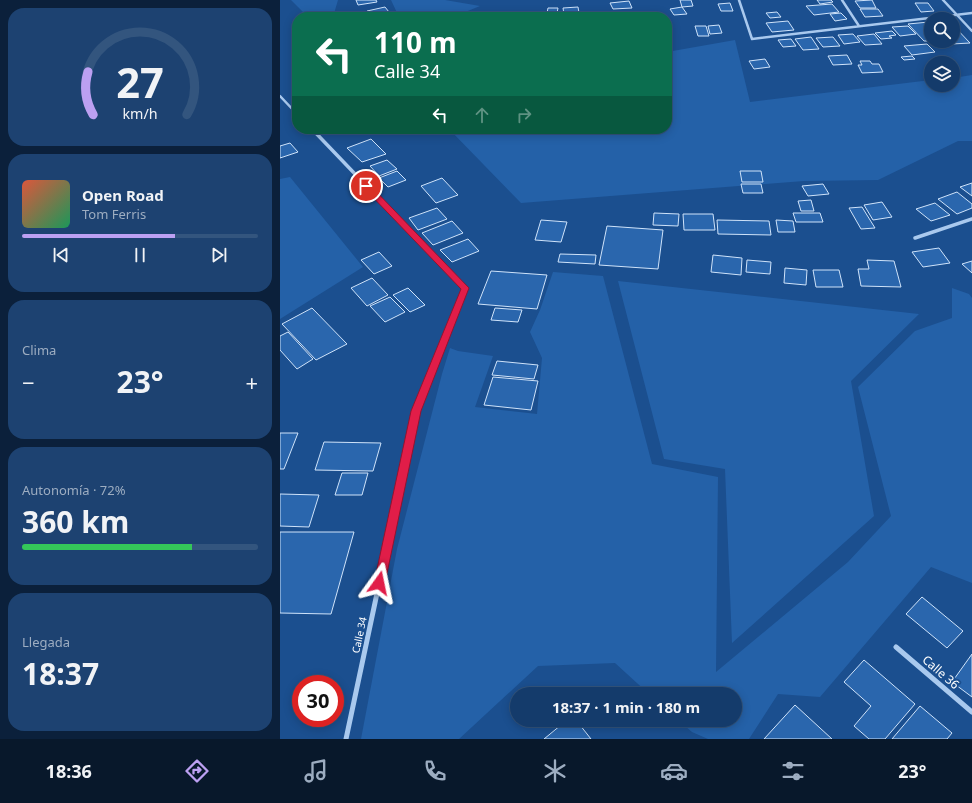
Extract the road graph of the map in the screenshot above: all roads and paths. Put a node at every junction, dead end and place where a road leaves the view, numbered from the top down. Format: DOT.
graph roads {
  1 [pos="740,0"];
  2 [pos="842,0"];
  3 [pos="943,0"];
  4 [pos="953,12"];
  5 [pos="972,13"];
  6 [pos="960,14"];
  7 [pos="924,19"];
  8 [pos="960,19"];
  9 [pos="859,26"];
  10 [pos="972,31"];
  11 [pos="280,96"];
  12 [pos="292,109"];
  13 [pos="317,134"];
  14 [pos="972,220"];
  15 [pos="915,238"];
  16 [pos="896,646"];
  17 [pos="972,712"];
  18 [pos="346,739"];
  1 -- 9 [label="street"];
  2 -- 9 [label="street"];
  3 -- 4 [label="street"];
  5 -- 6 [label="street"];
  7 -- 9 [label="street"];
  8 -- 10 [label="street"];
  11 -- 12 [label="street"];
  13 -- 18 [label="street, Calle 34"];
  14 -- 15 [label="street"];
  16 -- 17 [label="street, Calle 36"];
}
